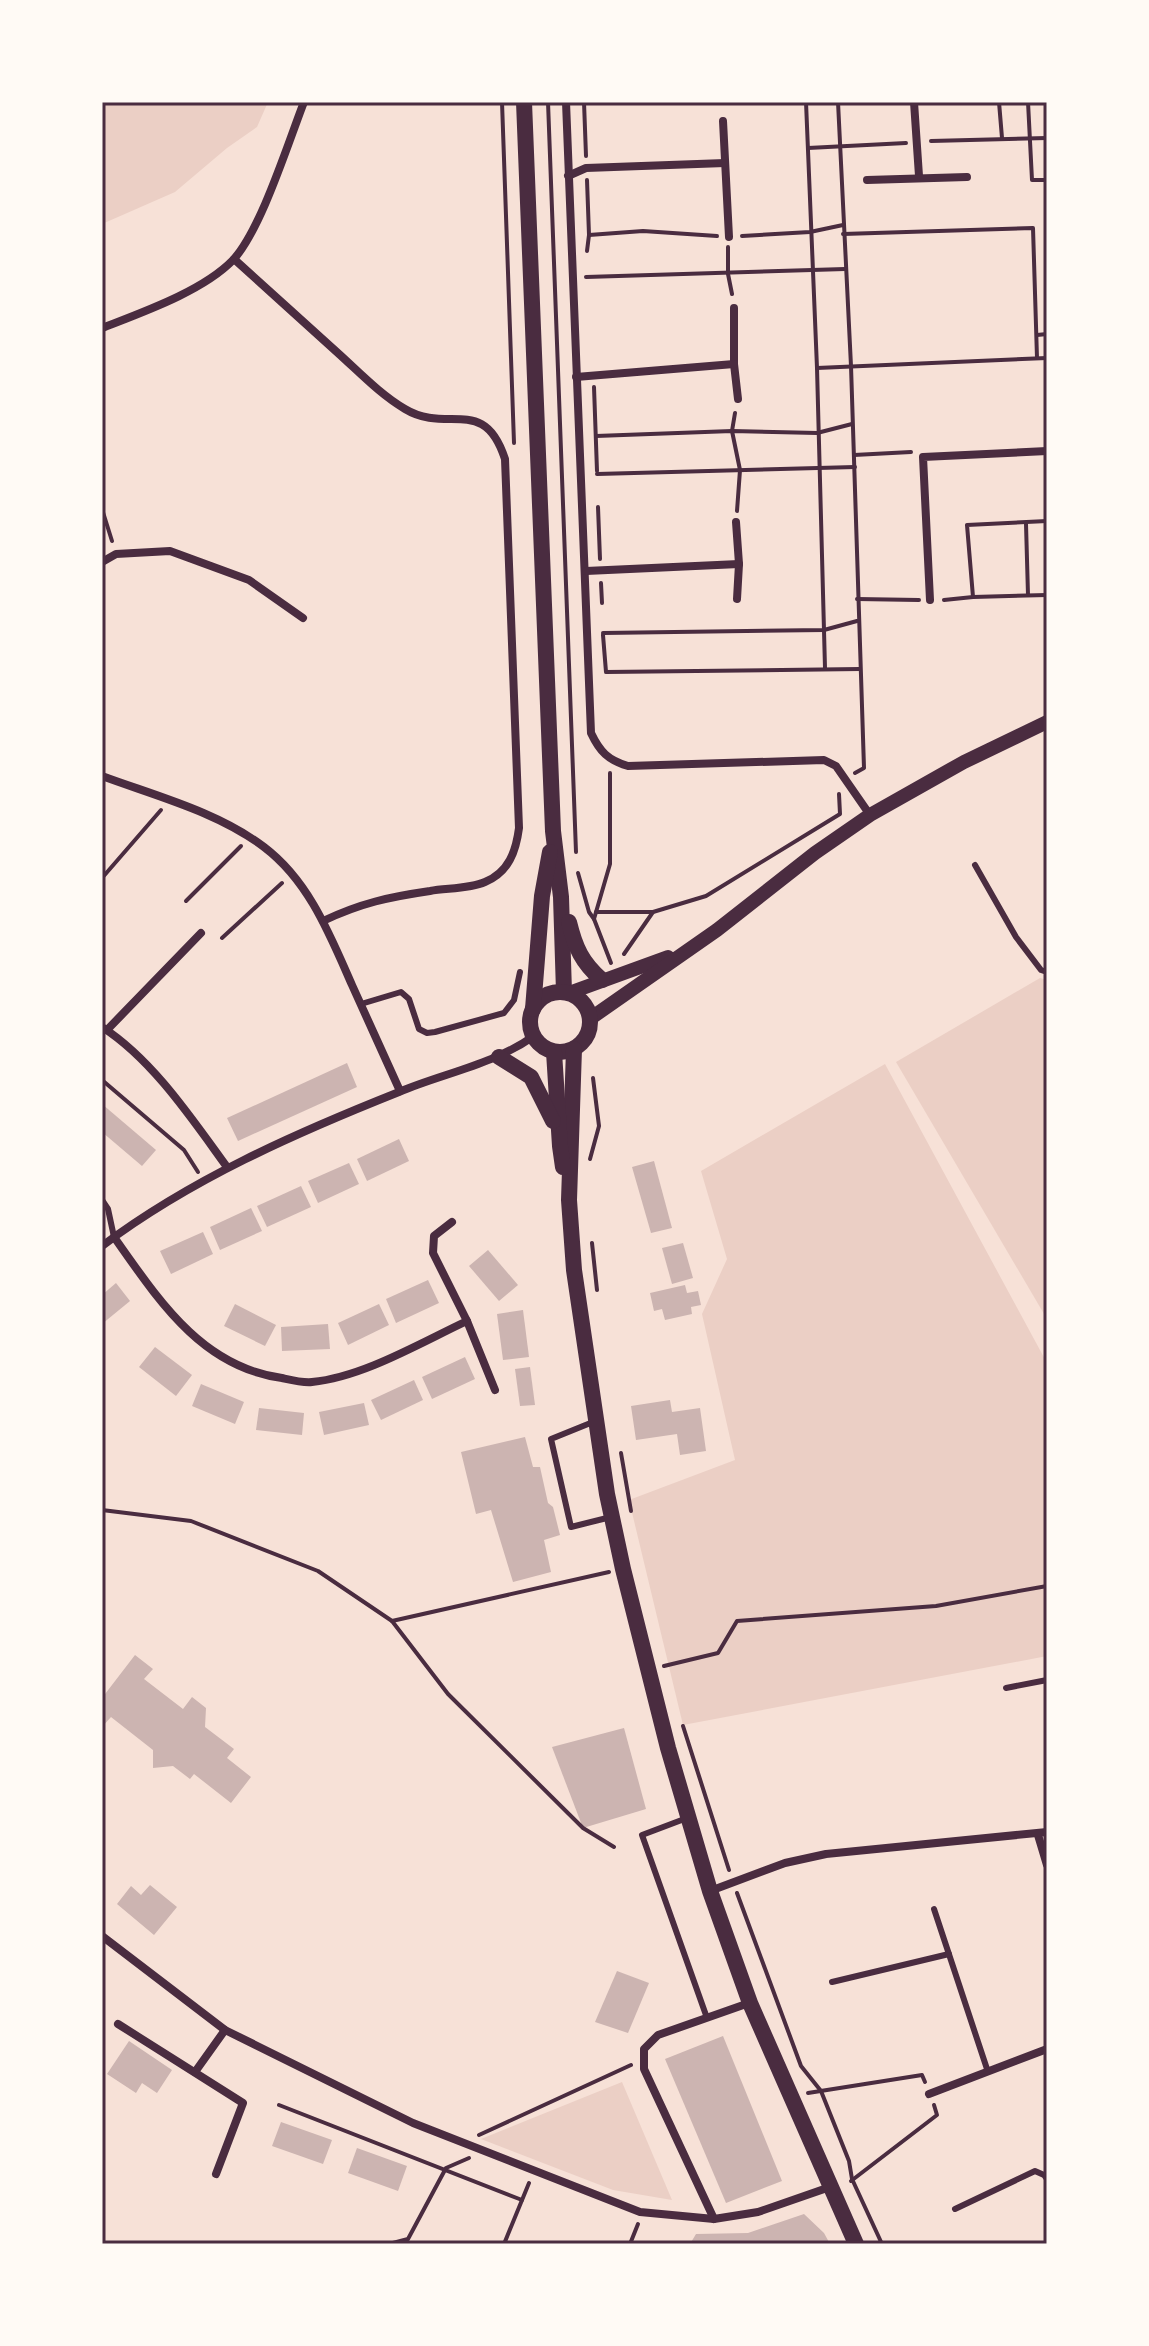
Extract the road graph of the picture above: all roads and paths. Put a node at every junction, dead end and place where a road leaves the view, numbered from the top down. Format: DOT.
graph roads {
  1 [pos="304,102"];
  2 [pos="502,102"];
  3 [pos="524,102"];
  4 [pos="548,102"];
  5 [pos="566,102"];
  6 [pos="584,102"];
  7 [pos="806,102"];
  8 [pos="838,102"];
  9 [pos="914,102"];
  10 [pos="999,102"];
  11 [pos="1028,102"];
  12 [pos="723,121"];
  13 [pos="1002,138"];
  14 [pos="725,163"];
  15 [pos="586,168"];
  16 [pos="568,176"];
  17 [pos="919,176"];
  18 [pos="967,177"];
  19 [pos="867,180"];
  20 [pos="1047,180"];
  21 [pos="843,234"];
  22 [pos="729,237"];
  23 [pos="234,259"];
  24 [pos="845,269"];
  25 [pos="812,270"];
  26 [pos="728,274"];
  27 [pos="734,308"];
  28 [pos="102,328"];
  29 [pos="1047,334"];
  30 [pos="1037,335"];
  31 [pos="1037,358"];
  32 [pos="1047,358"];
  33 [pos="734,364"];
  34 [pos="851,366"];
  35 [pos="817,368"];
  36 [pos="594,376"];
  37 [pos="576,377"];
  38 [pos="738,399"];
  39 [pos="853,424"];
  40 [pos="732,431"];
  41 [pos="817,433"];
  42 [pos="596,436"];
  43 [pos="1047,451"];
  44 [pos="854,455"];
  45 [pos="923,457"];
  46 [pos="505,459"];
  47 [pos="855,467"];
  48 [pos="820,468"];
  49 [pos="740,470"];
  50 [pos="597,474"];
  51 [pos="597,487"];
  52 [pos="598,501"];
  53 [pos="102,509"];
  54 [pos="1047,521"];
  55 [pos="736,522"];
  56 [pos="1026,524"];
  57 [pos="116,554"];
  58 [pos="102,562"];
  59 [pos="739,564"];
  60 [pos="586,571"];
  61 [pos="601,571"];
  62 [pos="1028,595"];
  63 [pos="1047,595"];
  64 [pos="973,597"];
  65 [pos="737,599"];
  66 [pos="857,599"];
  67 [pos="930,600"];
  68 [pos="602,617"];
  69 [pos="303,618"];
  70 [pos="857,621"];
  71 [pos="824,630"];
  72 [pos="825,668"];
  73 [pos="860,669"];
  74 [pos="1047,722"];
  75 [pos="610,774"];
  76 [pos="102,776"];
  77 [pos="845,778"];
  78 [pos="169,800"];
  79 [pos="870,815"];
  80 [pos="553,831"];
  81 [pos="249,838"];
  82 [pos="576,852"];
  83 [pos="975,865"];
  84 [pos="576,867"];
  85 [pos="292,875"];
  86 [pos="102,878"];
  87 [pos="561,897"];
  88 [pos="186,901"];
  89 [pos="596,912"];
  90 [pos="653,912"];
  91 [pos="594,919"];
  92 [pos="323,921"];
  93 [pos="201,933"];
  94 [pos="222,938"];
  95 [pos="687,950"];
  96 [pos="520,972"];
  97 [pos="1047,972"];
  98 [pos="608,975"];
  99 [pos="566,992"];
  100 [pos="361,1004"];
  101 [pos="533,1009"];
  102 [pos="591,1018"];
  103 [pos="104,1028"];
  104 [pos="534,1036"];
  105 [pos="574,1049"];
  106 [pos="554,1052"];
  107 [pos="499,1057"];
  108 [pos="592,1074"];
  109 [pos="102,1080"];
  110 [pos="400,1091"];
  111 [pos="560,1146"];
  112 [pos="227,1167"];
  113 [pos="587,1172"];
  114 [pos="203,1181"];
  115 [pos="102,1200"];
  116 [pos="569,1200"];
  117 [pos="452,1222"];
  118 [pos="591,1232"];
  119 [pos="114,1237"];
  120 [pos="102,1246"];
  121 [pos="597,1291"];
  122 [pos="467,1321"];
  123 [pos="495,1390"];
  124 [pos="596,1420"];
  125 [pos="621,1453"];
  126 [pos="102,1510"];
  127 [pos="611,1517"];
  128 [pos="633,1523"];
  129 [pos="623,1569"];
  130 [pos="1047,1586"];
  131 [pos="392,1621"];
  132 [pos="661,1653"];
  133 [pos="656,1667"];
  134 [pos="669,1680"];
  135 [pos="1047,1680"];
  136 [pos="1006,1688"];
  137 [pos="683,1725"];
  138 [pos="687,1818"];
  139 [pos="1043,1834"];
  140 [pos="614,1847"];
  141 [pos="1047,1865"];
  142 [pos="733,1882"];
  143 [pos="710,1891"];
  144 [pos="934,1909"];
  145 [pos="102,1936"];
  146 [pos="949,1954"];
  147 [pos="832,1982"];
  148 [pos="750,2003"];
  149 [pos="707,2018"];
  150 [pos="118,2024"];
  151 [pos="225,2030"];
  152 [pos="1047,2049"];
  153 [pos="643,2060"];
  154 [pos="195,2072"];
  155 [pos="988,2072"];
  156 [pos="821,2091"];
  157 [pos="929,2094"];
  158 [pos="790,2096"];
  159 [pos="279,2105"];
  160 [pos="463,2142"];
  161 [pos="458,2163"];
  162 [pos="446,2168"];
  163 [pos="534,2171"];
  164 [pos="216,2174"];
  165 [pos="852,2179"];
  166 [pos="1047,2179"];
  167 [pos="831,2191"];
  168 [pos="522,2200"];
  169 [pos="955,2209"];
  170 [pos="642,2212"];
  171 [pos="714,2219"];
  172 [pos="389,2244"];
  173 [pos="504,2244"];
  174 [pos="630,2244"];
  175 [pos="856,2244"];
  176 [pos="882,2244"];
  1 -- 23 [label="street"];
  2 -- 46 [label="path"];
  3 -- 80 [label="main road"];
  4 -- 82 [label="path"];
  5 -- 16 [label="street"];
  6 -- 15 [label="path"];
  7 -- 25 [label="path"];
  8 -- 21 [label="path"];
  9 -- 17 [label="street"];
  10 -- 13 [label="path"];
  11 -- 20 [label="path"];
  12 -- 14 [label="street"];
  14 -- 15 [label="street"];
  14 -- 22 [label="street"];
  15 -- 16 [label="street"];
  15 -- 26 [label="path"];
  16 -- 37 [label="street"];
  17 -- 18 [label="street"];
  17 -- 19 [label="street"];
  21 -- 24 [label="path"];
  21 -- 30 [label="path"];
  22 -- 26 [label="path"];
  23 -- 28 [label="street"];
  23 -- 46 [label="street"];
  24 -- 25 [label="path"];
  24 -- 34 [label="path"];
  25 -- 26 [label="path"];
  25 -- 35 [label="path"];
  26 -- 27 [label="path"];
  27 -- 33 [label="street"];
  29 -- 30 [label="path"];
  30 -- 31 [label="path"];
  31 -- 32 [label="path"];
  31 -- 34 [label="path"];
  33 -- 36 [label="street"];
  33 -- 38 [label="street"];
  34 -- 35 [label="path"];
  34 -- 39 [label="path"];
  35 -- 41 [label="path"];
  36 -- 37 [label="street"];
  36 -- 42 [label="path"];
  37 -- 60 [label="street"];
  38 -- 40 [label="path"];
  39 -- 41 [label="path"];
  39 -- 44 [label="path"];
  40 -- 41 [label="path"];
  40 -- 42 [label="path"];
  40 -- 49 [label="path"];
  41 -- 48 [label="path"];
  42 -- 50 [label="path"];
  43 -- 45 [label="street"];
  44 -- 45 [label="path"];
  44 -- 47 [label="path"];
  45 -- 67 [label="street"];
  46 -- 92 [label="street"];
  47 -- 48 [label="path"];
  47 -- 66 [label="path"];
  48 -- 49 [label="path"];
  48 -- 71 [label="path"];
  49 -- 50 [label="path"];
  49 -- 55 [label="path"];
  50 -- 51 [label="path"];
  52 -- 61 [label="path"];
  53 -- 57 [label="path"];
  54 -- 56 [label="path"];
  55 -- 59 [label="street"];
  56 -- 62 [label="path"];
  56 -- 64 [label="path"];
  57 -- 58 [label="street"];
  57 -- 69 [label="street"];
  59 -- 61 [label="street"];
  59 -- 65 [label="street"];
  60 -- 61 [label="street"];
  60 -- 77 [label="street"];
  61 -- 68 [label="path"];
  62 -- 63 [label="path"];
  62 -- 64 [label="path"];
  64 -- 67 [label="path"];
  66 -- 67 [label="path"];
  66 -- 70 [label="path"];
  70 -- 71 [label="path"];
  70 -- 73 [label="path"];
  71 -- 72 [label="path"];
  71 -- 72 [label="path"];
  72 -- 73 [label="path"];
  73 -- 77 [label="path"];
  74 -- 79 [label="street"];
  75 -- 89 [label="path"];
  76 -- 78 [label="street"];
  77 -- 79 [label="street"];
  77 -- 90 [label="path"];
  78 -- 81 [label="street"];
  78 -- 86 [label="path"];
  79 -- 95 [label="street"];
  80 -- 87 [label="main road"];
  80 -- 101 [label="main road"];
  81 -- 85 [label="street"];
  81 -- 88 [label="path"];
  83 -- 97 [label="lane"];
  84 -- 91 [label="path"];
  85 -- 92 [label="street"];
  85 -- 94 [label="path"];
  87 -- 98 [label="main road"];
  87 -- 99 [label="main road"];
  89 -- 90 [label="path"];
  89 -- 91 [label="path"];
  90 -- 98 [label="path"];
  91 -- 98 [label="path"];
  92 -- 100 [label="street"];
  93 -- 103 [label="street"];
  95 -- 98 [label="street"];
  95 -- 102 [label="street"];
  96 -- 100 [label="lane"];
  98 -- 99 [label="street"];
  99 -- 101 [label="main road"];
  99 -- 102 [label="main road"];
  100 -- 110 [label="street"];
  101 -- 104 [label="main road"];
  102 -- 105 [label="main road"];
  103 -- 112 [label="street"];
  104 -- 106 [label="main road"];
  104 -- 107 [label="street"];
  105 -- 106 [label="main road"];
  105 -- 116 [label="main road"];
  106 -- 111 [label="main road"];
  107 -- 110 [label="street"];
  107 -- 111 [label="main road"];
  108 -- 113 [label="path"];
  109 -- 114 [label="path"];
  110 -- 112 [label="street"];
  111 -- 116 [label="main road"];
  112 -- 114 [label="street"];
  114 -- 119 [label="street"];
  115 -- 119 [label="lane"];
  116 -- 124 [label="main road"];
  117 -- 122 [label="street"];
  118 -- 121 [label="path"];
  119 -- 120 [label="street"];
  119 -- 122 [label="street"];
  122 -- 123 [label="street"];
  124 -- 127 [label="main road"];
  124 -- 127 [label="lane"];
  125 -- 128 [label="path"];
  126 -- 131 [label="path"];
  127 -- 129 [label="main road"];
  129 -- 131 [label="path"];
  129 -- 133 [label="main road"];
  130 -- 133 [label="path"];
  131 -- 140 [label="path"];
  132 -- 133 [label="path"];
  133 -- 134 [label="path"];
  133 -- 138 [label="main road"];
  135 -- 136 [label="lane"];
  137 -- 142 [label="path"];
  138 -- 143 [label="main road"];
  138 -- 149 [label="lane"];
  139 -- 141 [label="street"];
  139 -- 142 [label="street"];
  142 -- 143 [label="street"];
  142 -- 156 [label="path"];
  143 -- 148 [label="main road"];
  144 -- 146 [label="lane"];
  145 -- 151 [label="street"];
  146 -- 147 [label="lane"];
  146 -- 155 [label="lane"];
  148 -- 149 [label="street"];
  148 -- 158 [label="main road"];
  149 -- 153 [label="street"];
  150 -- 154 [label="street"];
  151 -- 154 [label="street"];
  151 -- 160 [label="street"];
  152 -- 155 [label="street"];
  153 -- 160 [label="path"];
  153 -- 171 [label="street"];
  154 -- 164 [label="street"];
  155 -- 157 [label="street"];
  156 -- 157 [label="path"];
  156 -- 158 [label="path"];
  156 -- 165 [label="path"];
  157 -- 165 [label="path"];
  158 -- 167 [label="main road"];
  159 -- 162 [label="path"];
  160 -- 161 [label="path"];
  160 -- 163 [label="street"];
  162 -- 168 [label="path"];
  162 -- 172 [label="path"];
  163 -- 168 [label="path"];
  163 -- 170 [label="street"];
  165 -- 167 [label="path"];
  165 -- 176 [label="path"];
  166 -- 169 [label="lane"];
  167 -- 171 [label="street"];
  167 -- 175 [label="main road"];
  168 -- 173 [label="path"];
  170 -- 171 [label="street"];
  170 -- 174 [label="path"];
}
